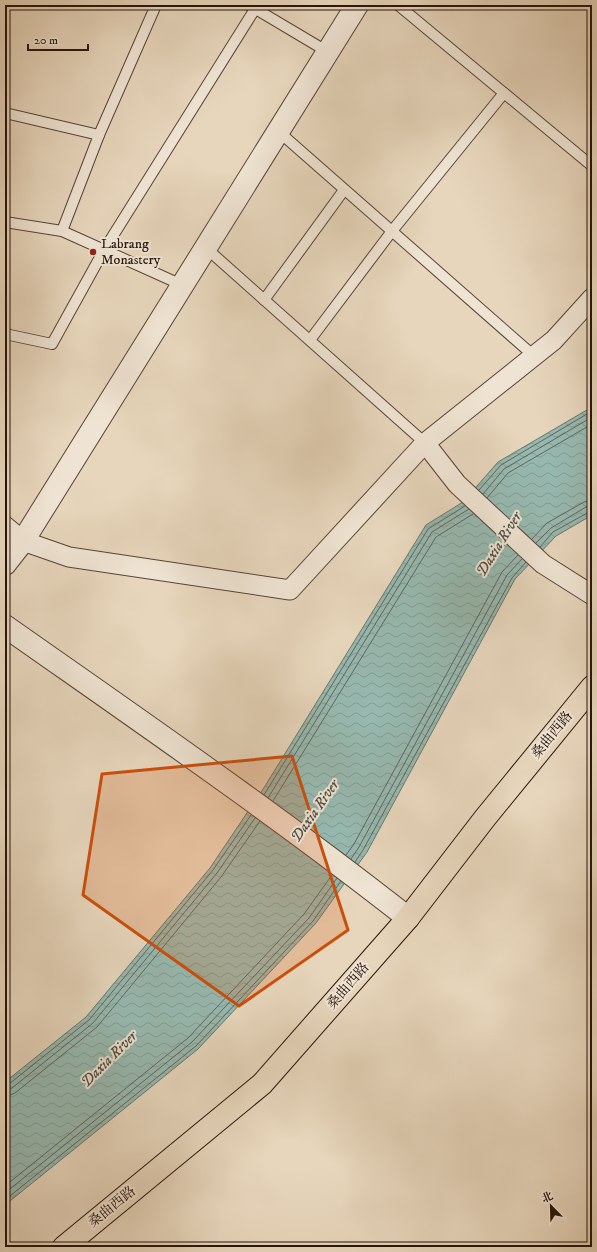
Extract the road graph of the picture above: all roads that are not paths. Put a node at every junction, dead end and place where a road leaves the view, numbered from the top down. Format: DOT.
graph roads {
  1 [pos="156,5"];
  2 [pos="357,5"];
  3 [pos="398,5"];
  4 [pos="252,7"];
  5 [pos="328,52"];
  6 [pos="504,93"];
  7 [pos="5,113"];
  8 [pos="278,131"];
  9 [pos="99,135"];
  10 [pos="592,166"];
  11 [pos="344,190"];
  12 [pos="5,222"];
  13 [pos="62,231"];
  14 [pos="392,231"];
  15 [pos="206,248"];
  16 [pos="104,250"];
  17 [pos="182,285"];
  18 [pos="592,298"];
  19 [pos="264,300"];
  20 [pos="5,334"];
  21 [pos="310,340"];
  22 [pos="534,356"];
  23 [pos="426,443"];
  24 [pos="5,526"];
  25 [pos="23,541"];
  26 [pos="5,564"];
  27 [pos="592,595"];
  28 [pos="5,626"];
  29 [pos="592,687"];
  30 [pos="408,918"];
  31 [pos="64,1247"];
  1 -- 9 [label="lane"];
  2 -- 5 [label="street"];
  3 -- 6 [label="lane"];
  4 -- 5 [label="lane"];
  4 -- 16 [label="lane"];
  5 -- 8 [label="street"];
  6 -- 10 [label="lane"];
  6 -- 14 [label="lane"];
  7 -- 9 [label="lane"];
  8 -- 11 [label="lane"];
  8 -- 15 [label="street"];
  9 -- 13 [label="lane"];
  11 -- 14 [label="lane"];
  11 -- 19 [label="lane"];
  12 -- 13 [label="lane"];
  13 -- 16 [label="lane"];
  14 -- 21 [label="lane"];
  14 -- 22 [label="lane"];
  15 -- 17 [label="street"];
  15 -- 19 [label="lane"];
  16 -- 17 [label="lane"];
  16 -- 20 [label="lane"];
  17 -- 25 [label="street"];
  18 -- 22 [label="street"];
  19 -- 21 [label="lane"];
  21 -- 23 [label="lane"];
  22 -- 23 [label="street"];
  23 -- 25 [label="street"];
  23 -- 27 [label="street"];
  24 -- 25 [label="street"];
  25 -- 26 [label="street"];
  28 -- 30 [label="street"];
  29 -- 30 [label="highway, 桑曲西路"];
  30 -- 31 [label="highway, 桑曲西路"];
}
